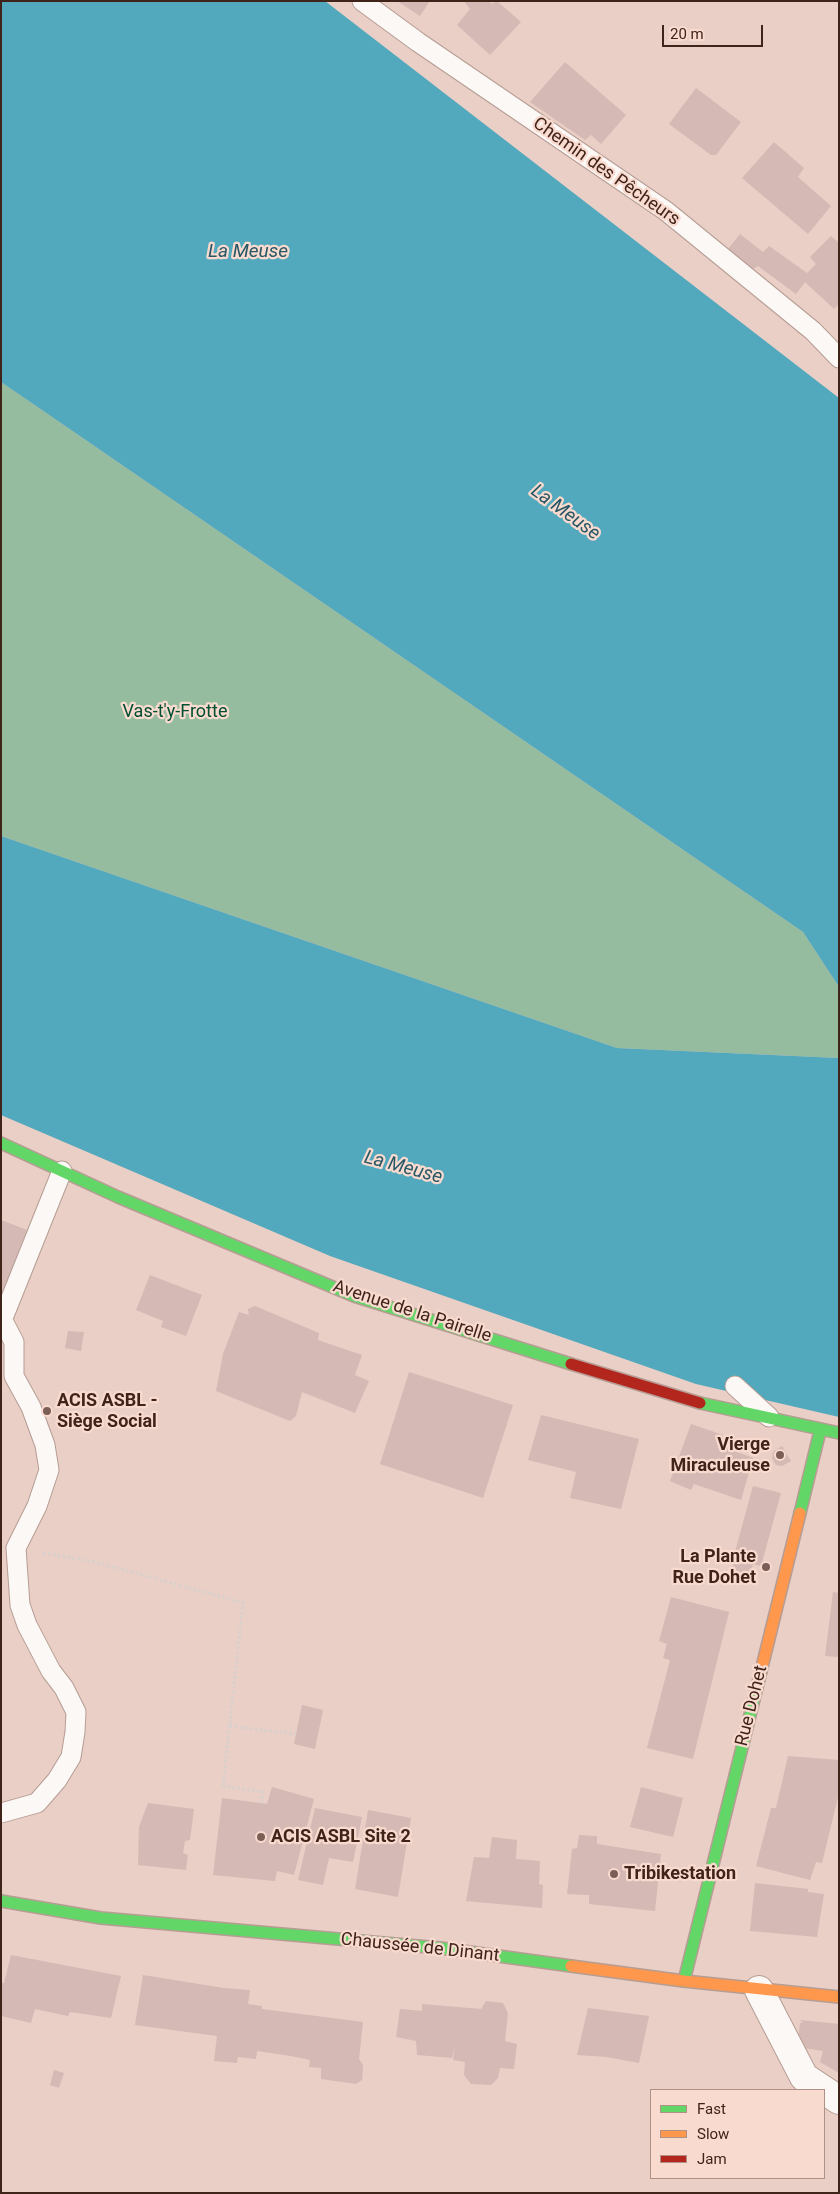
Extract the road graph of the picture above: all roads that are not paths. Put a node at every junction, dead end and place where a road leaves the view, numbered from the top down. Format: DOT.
graph roads {
  1 [pos="362,1"];
  2 [pos="839,358"];
  3 [pos="1,1143"];
  4 [pos="62,1171"];
  5 [pos="2,1317"];
  6 [pos="735,1386"];
  7 [pos="772,1420"];
  8 [pos="820,1430"];
  9 [pos="839,1433"];
  10 [pos="1,1813"];
  11 [pos="1,1901"];
  12 [pos="684,1980"];
  13 [pos="759,1990"];
  14 [pos="839,1997"];
  15 [pos="822,2089"];
  16 [pos="825,2091"];
  17 [pos="839,2100"];
  1 -- 2 [label="lane, Chemin des Pêcheurs"];
  3 -- 4 [label="street, Avenue de la Pairelle"];
  4 -- 5 [label="lane"];
  4 -- 7 [label="street, Avenue de la Pairelle"];
  5 -- 10 [label="lane"];
  6 -- 7 [label="lane"];
  7 -- 8 [label="street, Avenue de la Pairelle"];
  8 -- 9 [label="street, Avenue de la Pairelle"];
  8 -- 12 [label="street, Rue Dohet"];
  11 -- 12 [label="street, Chaussée de Dinant"];
  12 -- 13 [label="street, Chaussée de Dinant"];
  13 -- 14 [label="street, Chaussée de Dinant"];
  13 -- 15 [label="street"];
  16 -- 17 [label="street"];
}
